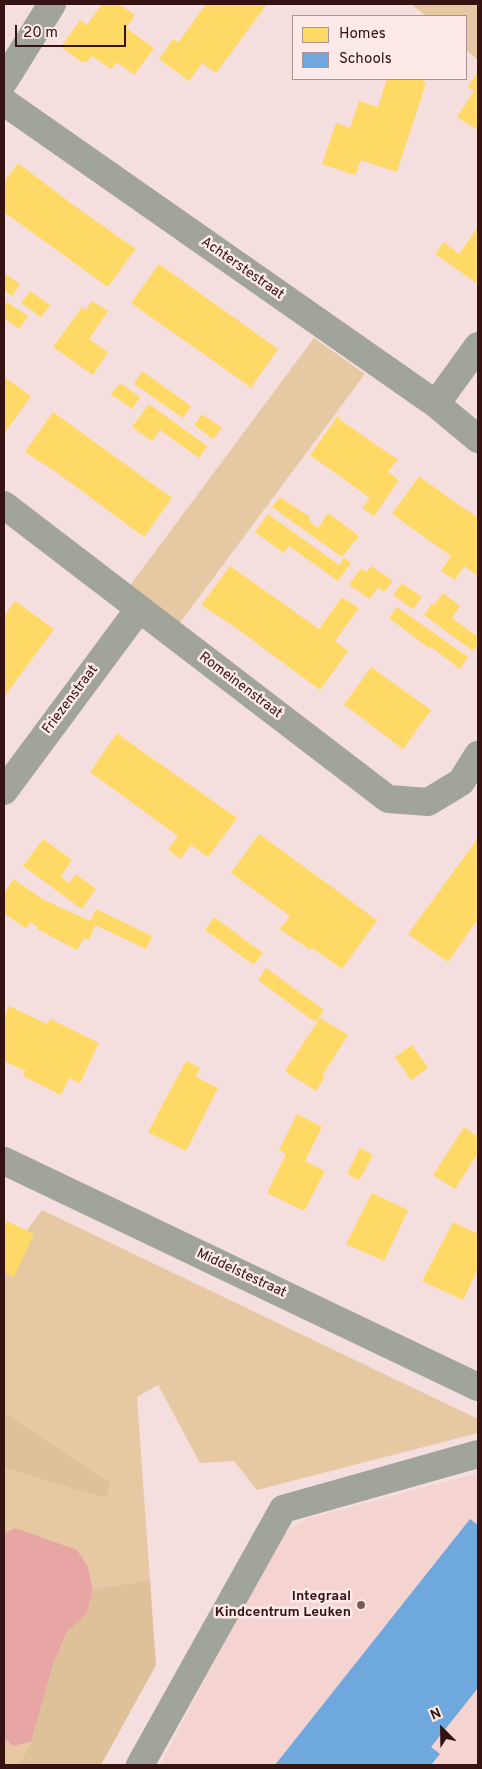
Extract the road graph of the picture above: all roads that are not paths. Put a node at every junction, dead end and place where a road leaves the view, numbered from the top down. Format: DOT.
graph roads {
  1 [pos="52,4"];
  2 [pos="4,81"];
  3 [pos="4,102"];
  4 [pos="478,346"];
  5 [pos="436,404"];
  6 [pos="478,438"];
  7 [pos="4,505"];
  8 [pos="139,609"];
  9 [pos="478,755"];
  10 [pos="4,791"];
  11 [pos="4,1161"];
  12 [pos="478,1387"];
  13 [pos="478,1454"];
  14 [pos="140,1765"];
  1 -- 2 [label="street"];
  3 -- 5 [label="street, Achterstestraat"];
  4 -- 5 [label="street"];
  5 -- 6 [label="street, Achterstestraat"];
  7 -- 8 [label="street, Romeinenstraat"];
  8 -- 9 [label="street, Romeinenstraat"];
  8 -- 10 [label="street, Friezenstraat"];
  11 -- 12 [label="street, Middelstestraat"];
  13 -- 14 [label="street"];
}
